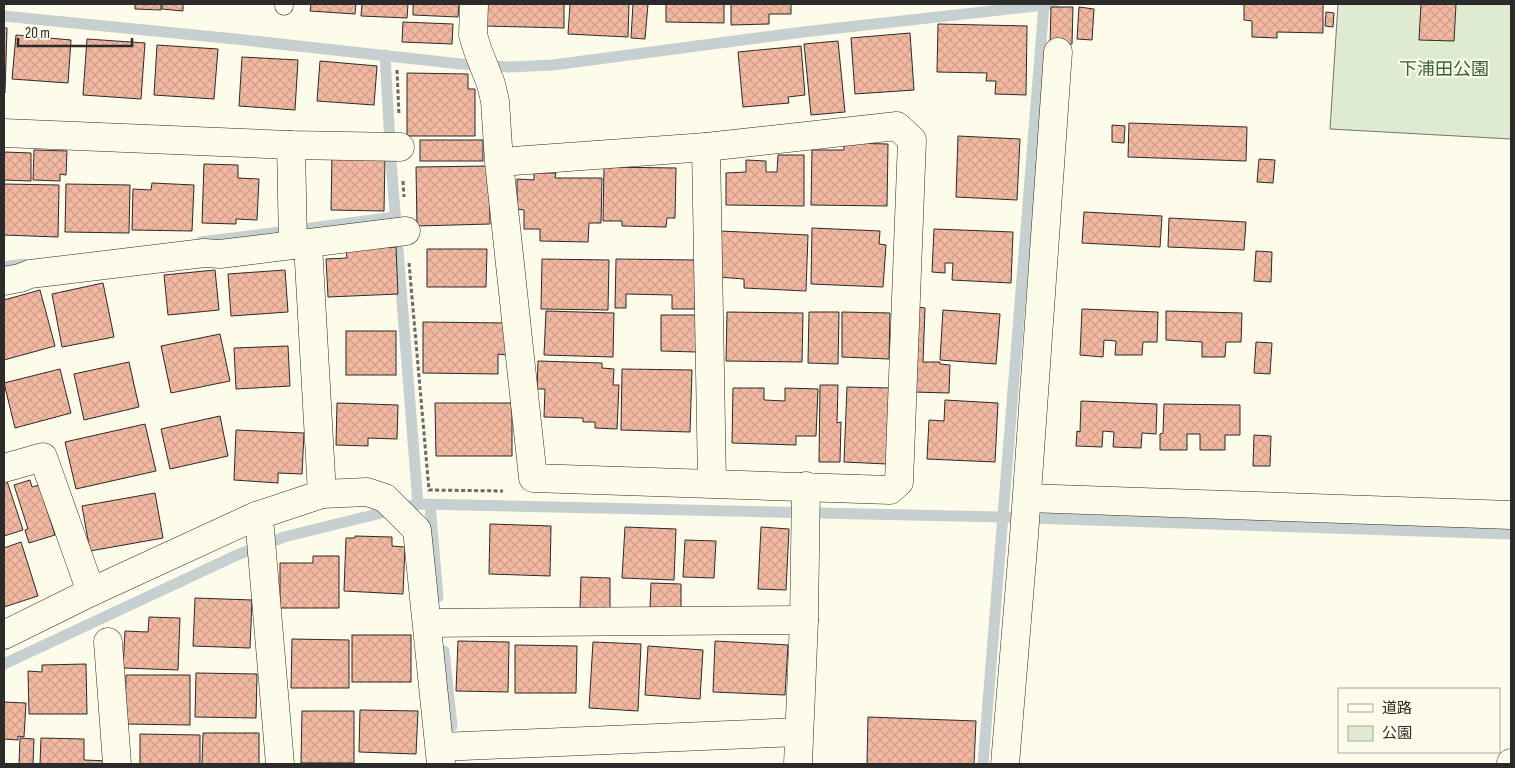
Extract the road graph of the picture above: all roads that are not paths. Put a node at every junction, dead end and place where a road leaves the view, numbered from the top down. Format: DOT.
graph roads {
  1 [pos="474,4"];
  2 [pos="1058,52"];
  3 [pos="4,133"];
  4 [pos="291,145"];
  5 [pos="393,147"];
  6 [pos="706,147"];
  7 [pos="500,162"];
  8 [pos="399,232"];
  9 [pos="296,237"];
  10 [pos="4,281"];
  11 [pos="4,468"];
  12 [pos="712,483"];
  13 [pos="322,494"];
  14 [pos="1027,501"];
  15 [pos="806,503"];
  16 [pos="1511,515"];
  17 [pos="258,523"];
  18 [pos="91,592"];
  19 [pos="804,620"];
  20 [pos="427,622"];
  21 [pos="4,635"];
  22 [pos="108,642"];
  23 [pos="799,732"];
  24 [pos="440,755"];
  25 [pos="117,764"];
  26 [pos="280,764"];
  27 [pos="798,764"];
  28 [pos="1006,764"];
  1 -- 7 [label="street"];
  2 -- 14 [label="street"];
  3 -- 4 [label="street"];
  4 -- 5 [label="street"];
  4 -- 9 [label="street"];
  6 -- 7 [label="street"];
  6 -- 12 [label="street"];
  6 -- 15 [label="street"];
  7 -- 12 [label="street"];
  8 -- 9 [label="street"];
  9 -- 10 [label="street"];
  9 -- 13 [label="street"];
  11 -- 18 [label="street"];
  12 -- 15 [label="street"];
  13 -- 17 [label="street"];
  13 -- 20 [label="street"];
  14 -- 16 [label="street"];
  14 -- 28 [label="street"];
  15 -- 19 [label="street"];
  17 -- 18 [label="street"];
  17 -- 26 [label="street"];
  18 -- 21 [label="street"];
  19 -- 20 [label="street"];
  19 -- 23 [label="street"];
  20 -- 24 [label="street"];
  22 -- 25 [label="street"];
  23 -- 24 [label="street"];
  23 -- 27 [label="street"];
}
